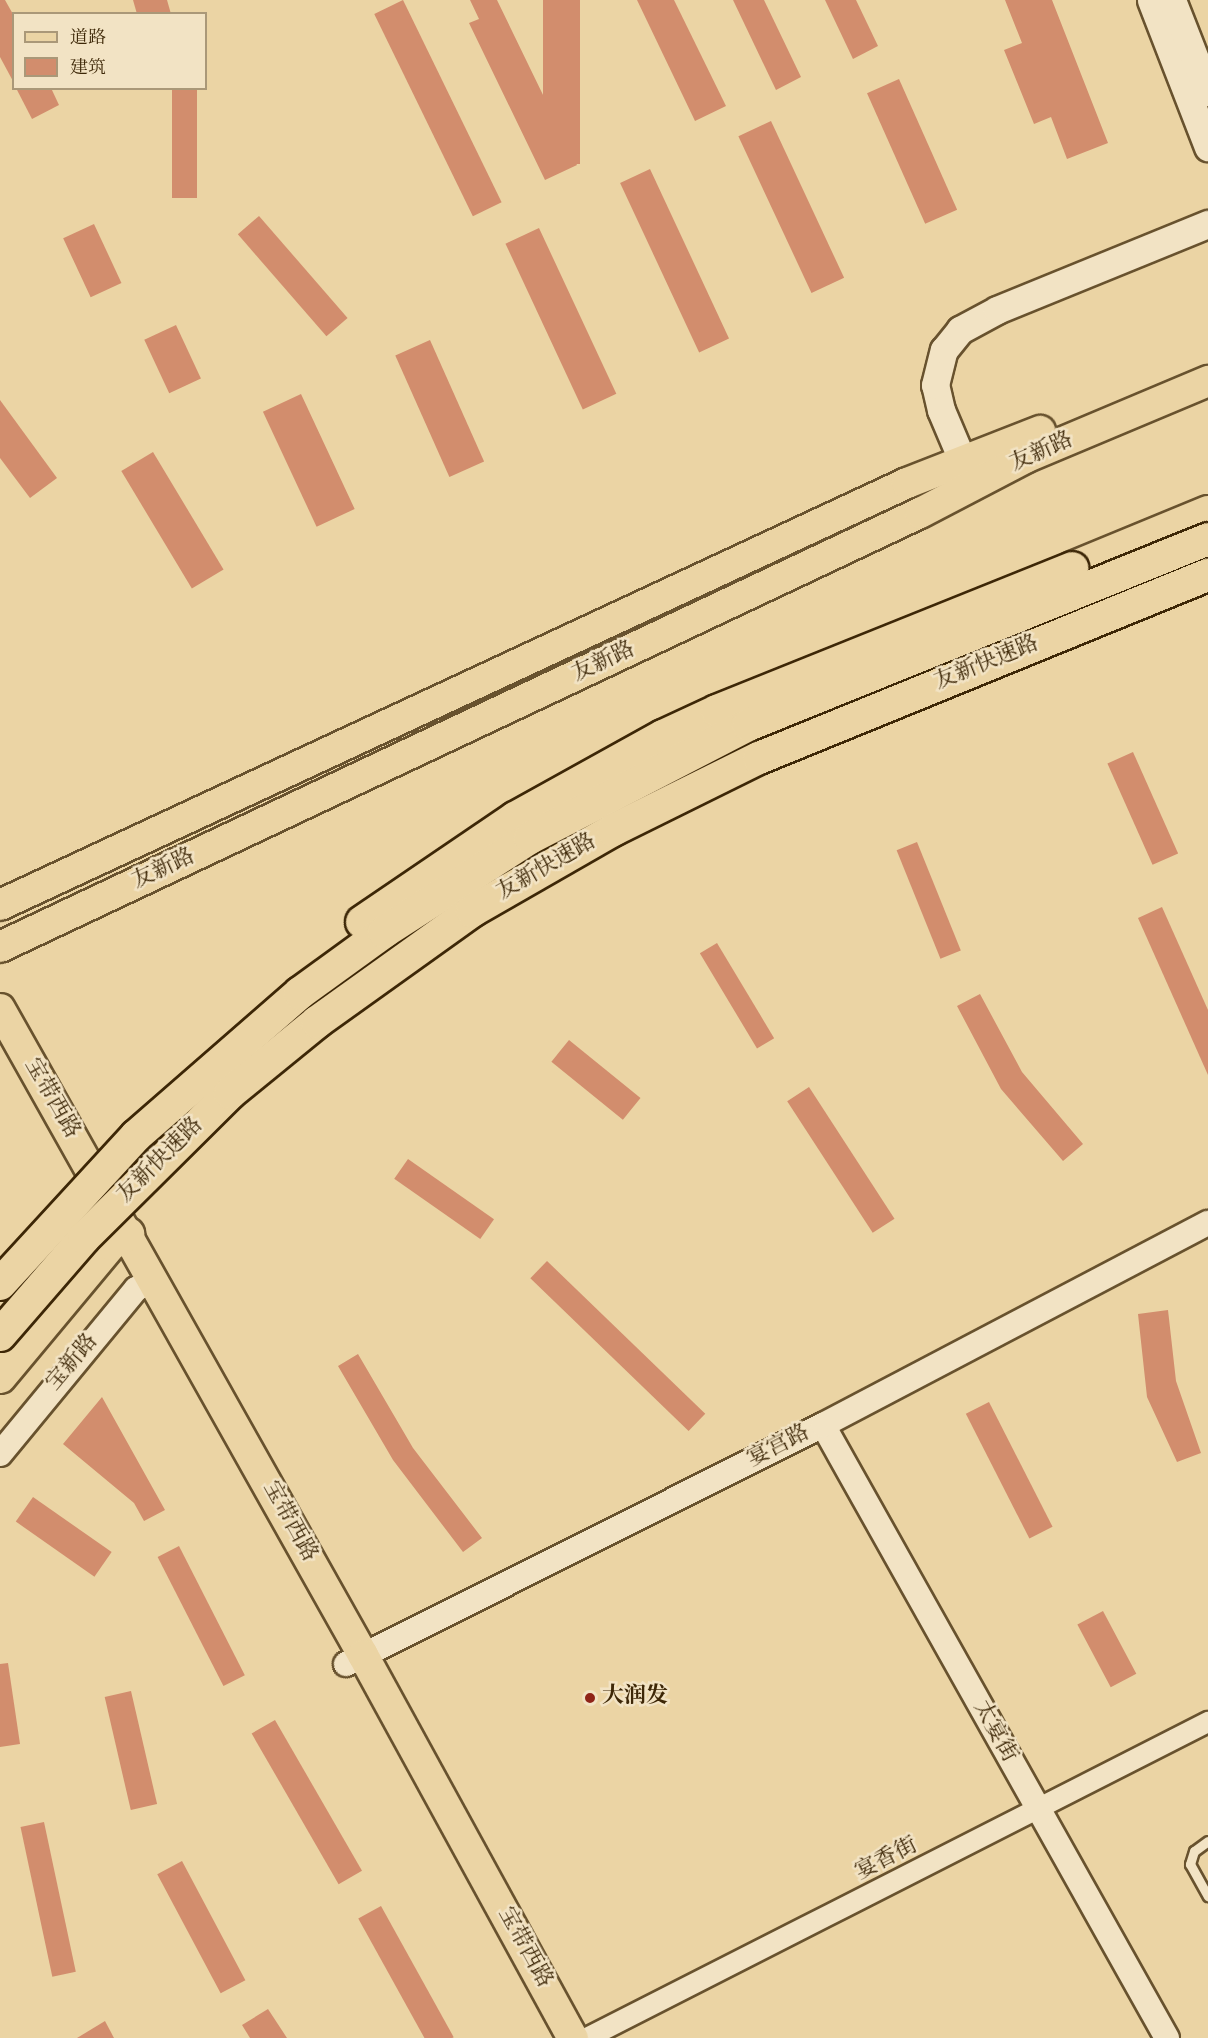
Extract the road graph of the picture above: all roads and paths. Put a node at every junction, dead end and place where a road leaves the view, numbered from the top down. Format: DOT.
graph roads {
  1 [pos="1151,0"];
  2 [pos="1172,0"];
  3 [pos="1208,92"];
  4 [pos="1208,147"];
  5 [pos="1208,224"];
  6 [pos="1208,360"];
  7 [pos="1208,381"];
  8 [pos="1021,450"];
  9 [pos="963,462"];
  10 [pos="1208,512"];
  11 [pos="1208,539"];
  12 [pos="1208,575"];
  13 [pos="0,905"];
  14 [pos="0,947"];
  15 [pos="0,1009"];
  16 [pos="0,1047"];
  17 [pos="209,1070"];
  18 [pos="1208,1222"];
  19 [pos="119,1239"];
  20 [pos="0,1284"];
  21 [pos="144,1285"];
  22 [pos="0,1335"];
  23 [pos="0,1377"];
  24 [pos="823,1425"];
  25 [pos="0,1454"];
  26 [pos="355,1659"];
  27 [pos="1208,1722"];
  28 [pos="1038,1811"];
  29 [pos="1208,1840"];
  30 [pos="1208,1896"];
  31 [pos="551,2038"];
  32 [pos="573,2038"];
  33 [pos="587,2038"];
  34 [pos="1167,2038"];
  1 -- 4 [label="main road"];
  2 -- 3 [label="main road"];
  5 -- 9 [label="main road"];
  6 -- 8 [label="main road, 友新路"];
  7 -- 8 [label="main road, 友新路"];
  8 -- 9 [label="main road, 友新路"];
  8 -- 14 [label="main road, 友新路"];
  9 -- 13 [label="main road, 友新路"];
  10 -- 17 [label="highway, bridge"];
  11 -- 17 [label="highway, 友新快速路, bridge"];
  12 -- 22 [label="highway, 友新快速路, bridge"];
  15 -- 19 [label="main road, 宝带西路"];
  16 -- 19 [label="main road, 宝带西路"];
  17 -- 20 [label="highway, 友新快速路, bridge"];
  18 -- 24 [label="street, 宴宫路"];
  19 -- 21 [label="main road, 宝带西路"];
  19 -- 23 [label="highway"];
  21 -- 25 [label="street, 宝新路"];
  21 -- 26 [label="main road, 宝带西路"];
  24 -- 26 [label="street, 宴宫路"];
  24 -- 28 [label="street, 太宴街"];
  26 -- 31 [label="main road, 宝带西路"];
  26 -- 32 [label="main road, 宝带西路"];
  27 -- 28 [label="street, 宴香街"];
  28 -- 33 [label="street, 宴香街"];
  28 -- 34 [label="street, 太宴街"];
  29 -- 30 [label="lane"];
}
